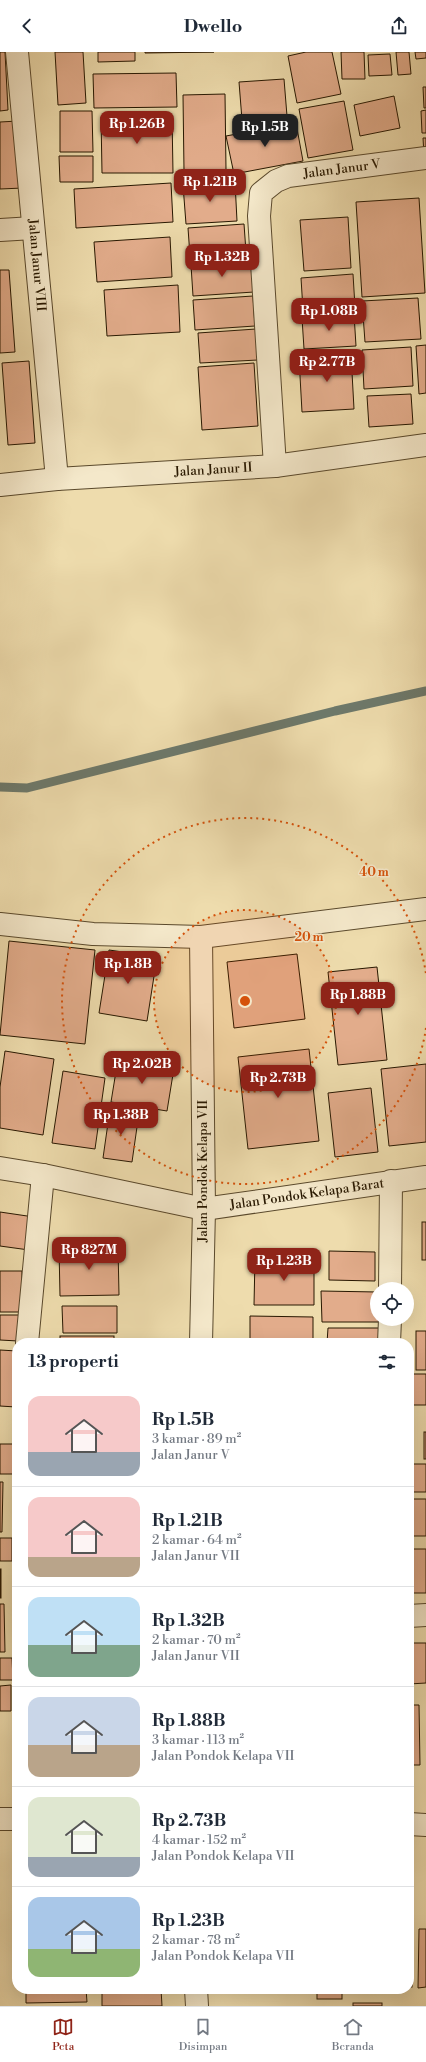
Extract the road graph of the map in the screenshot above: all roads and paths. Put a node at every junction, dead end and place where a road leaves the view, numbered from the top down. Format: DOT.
graph roads {
  1 [pos="17,52"];
  2 [pos="426,158"];
  3 [pos="426,164"];
  4 [pos="33,228"];
  5 [pos="0,230"];
  6 [pos="426,446"];
  7 [pos="275,466"];
  8 [pos="57,479"];
  9 [pos="0,485"];
  10 [pos="426,909"];
  11 [pos="0,924"];
  12 [pos="201,937"];
  13 [pos="0,1168"];
  14 [pos="43,1175"];
  15 [pos="426,1177"];
  16 [pos="391,1181"];
  17 [pos="204,1209"];
  18 [pos="390,1282"];
  19 [pos="390,1326"];
  20 [pos="27,1338"];
  21 [pos="201,1338"];
  22 [pos="389,1338"];
  23 [pos="426,1615"];
  24 [pos="414,1616"];
  25 [pos="0,1819"];
  26 [pos="12,1819"];
  27 [pos="414,1824"];
  28 [pos="426,1824"];
  29 [pos="196,1994"];
  30 [pos="197,2006"];
  1 -- 4 [label="street, Jalan Janur VIII"];
  2 -- 3 [label="street"];
  2 -- 7 [label="street, Jalan Janur V"];
  4 -- 5 [label="street"];
  4 -- 8 [label="street, Jalan Janur VIII"];
  6 -- 7 [label="street, Jalan Janur II"];
  7 -- 8 [label="street, Jalan Janur II"];
  8 -- 9 [label="street, Jalan Janur II"];
  10 -- 12 [label="street"];
  11 -- 12 [label="street"];
  12 -- 17 [label="street, Jalan Pondok Kelapa VII"];
  13 -- 14 [label="street, Jalan Pondok Kelapa Barat"];
  14 -- 17 [label="street, Jalan Pondok Kelapa Barat"];
  14 -- 20 [label="street"];
  15 -- 16 [label="street, Jalan Pondok Kelapa Barat"];
  16 -- 17 [label="street, Jalan Pondok Kelapa Barat"];
  16 -- 18 [label="street"];
  17 -- 21 [label="street, Jalan Pondok Kelapa VII"];
  19 -- 22 [label="street"];
  23 -- 24 [label="street"];
  25 -- 26 [label="street"];
  27 -- 28 [label="street"];
  29 -- 30 [label="street"];
}
